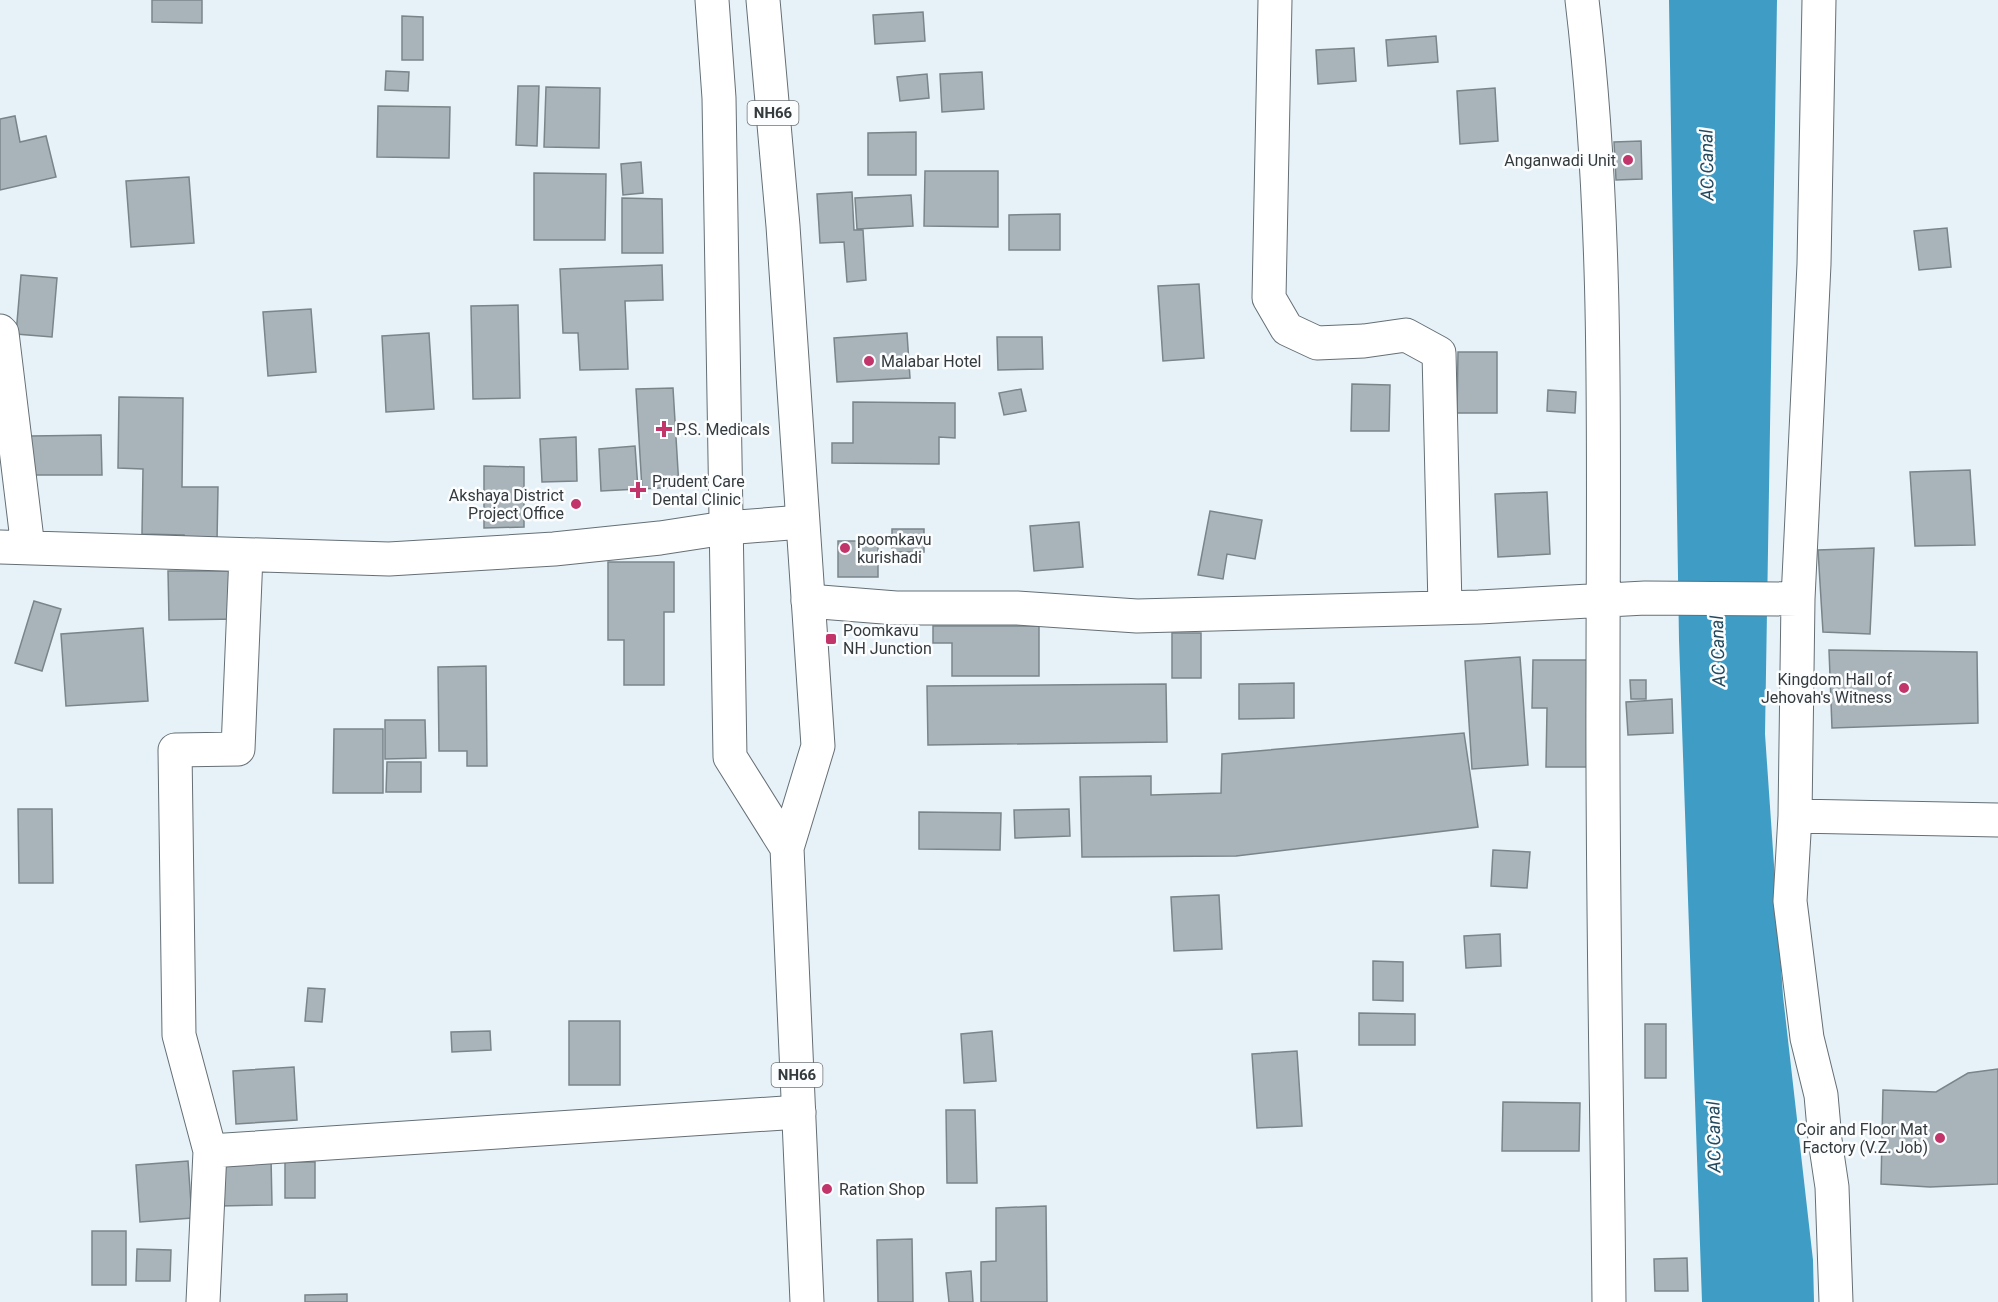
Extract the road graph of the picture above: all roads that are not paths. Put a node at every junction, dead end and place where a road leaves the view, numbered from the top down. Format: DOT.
graph roads {
  1 [pos="712,0"];
  2 [pos="763,0"];
  3 [pos="1275,0"];
  4 [pos="1582,0"];
  5 [pos="1819,0"];
  6 [pos="0,332"];
  7 [pos="802,522"];
  8 [pos="725,528"];
  9 [pos="14,547"];
  10 [pos="246,555"];
  11 [pos="1603,599"];
  12 [pos="1788,599"];
  13 [pos="808,601"];
  14 [pos="1445,607"];
  15 [pos="1795,816"];
  16 [pos="1998,820"];
  17 [pos="787,848"];
  18 [pos="799,1112"];
  19 [pos="210,1150"];
  20 [pos="203,1302"];
  21 [pos="807,1302"];
  22 [pos="1609,1302"];
  23 [pos="1836,1302"];
  1 -- 8 [label="main road"];
  2 -- 7 [label="main road, NH66"];
  3 -- 14 [label="main road"];
  4 -- 11 [label="main road"];
  5 -- 12 [label="main road"];
  6 -- 9 [label="main road"];
  7 -- 8 [label="main road"];
  7 -- 13 [label="main road"];
  8 -- 10 [label="main road"];
  8 -- 17 [label="main road"];
  9 -- 10 [label="main road"];
  10 -- 19 [label="main road"];
  11 -- 12 [label="main road"];
  11 -- 14 [label="main road"];
  11 -- 22 [label="main road"];
  12 -- 15 [label="main road"];
  13 -- 14 [label="main road"];
  13 -- 17 [label="main road"];
  15 -- 16 [label="main road"];
  15 -- 23 [label="main road"];
  17 -- 18 [label="main road, NH66"];
  18 -- 19 [label="main road"];
  18 -- 21 [label="main road, NH66"];
  19 -- 20 [label="main road"];
}
